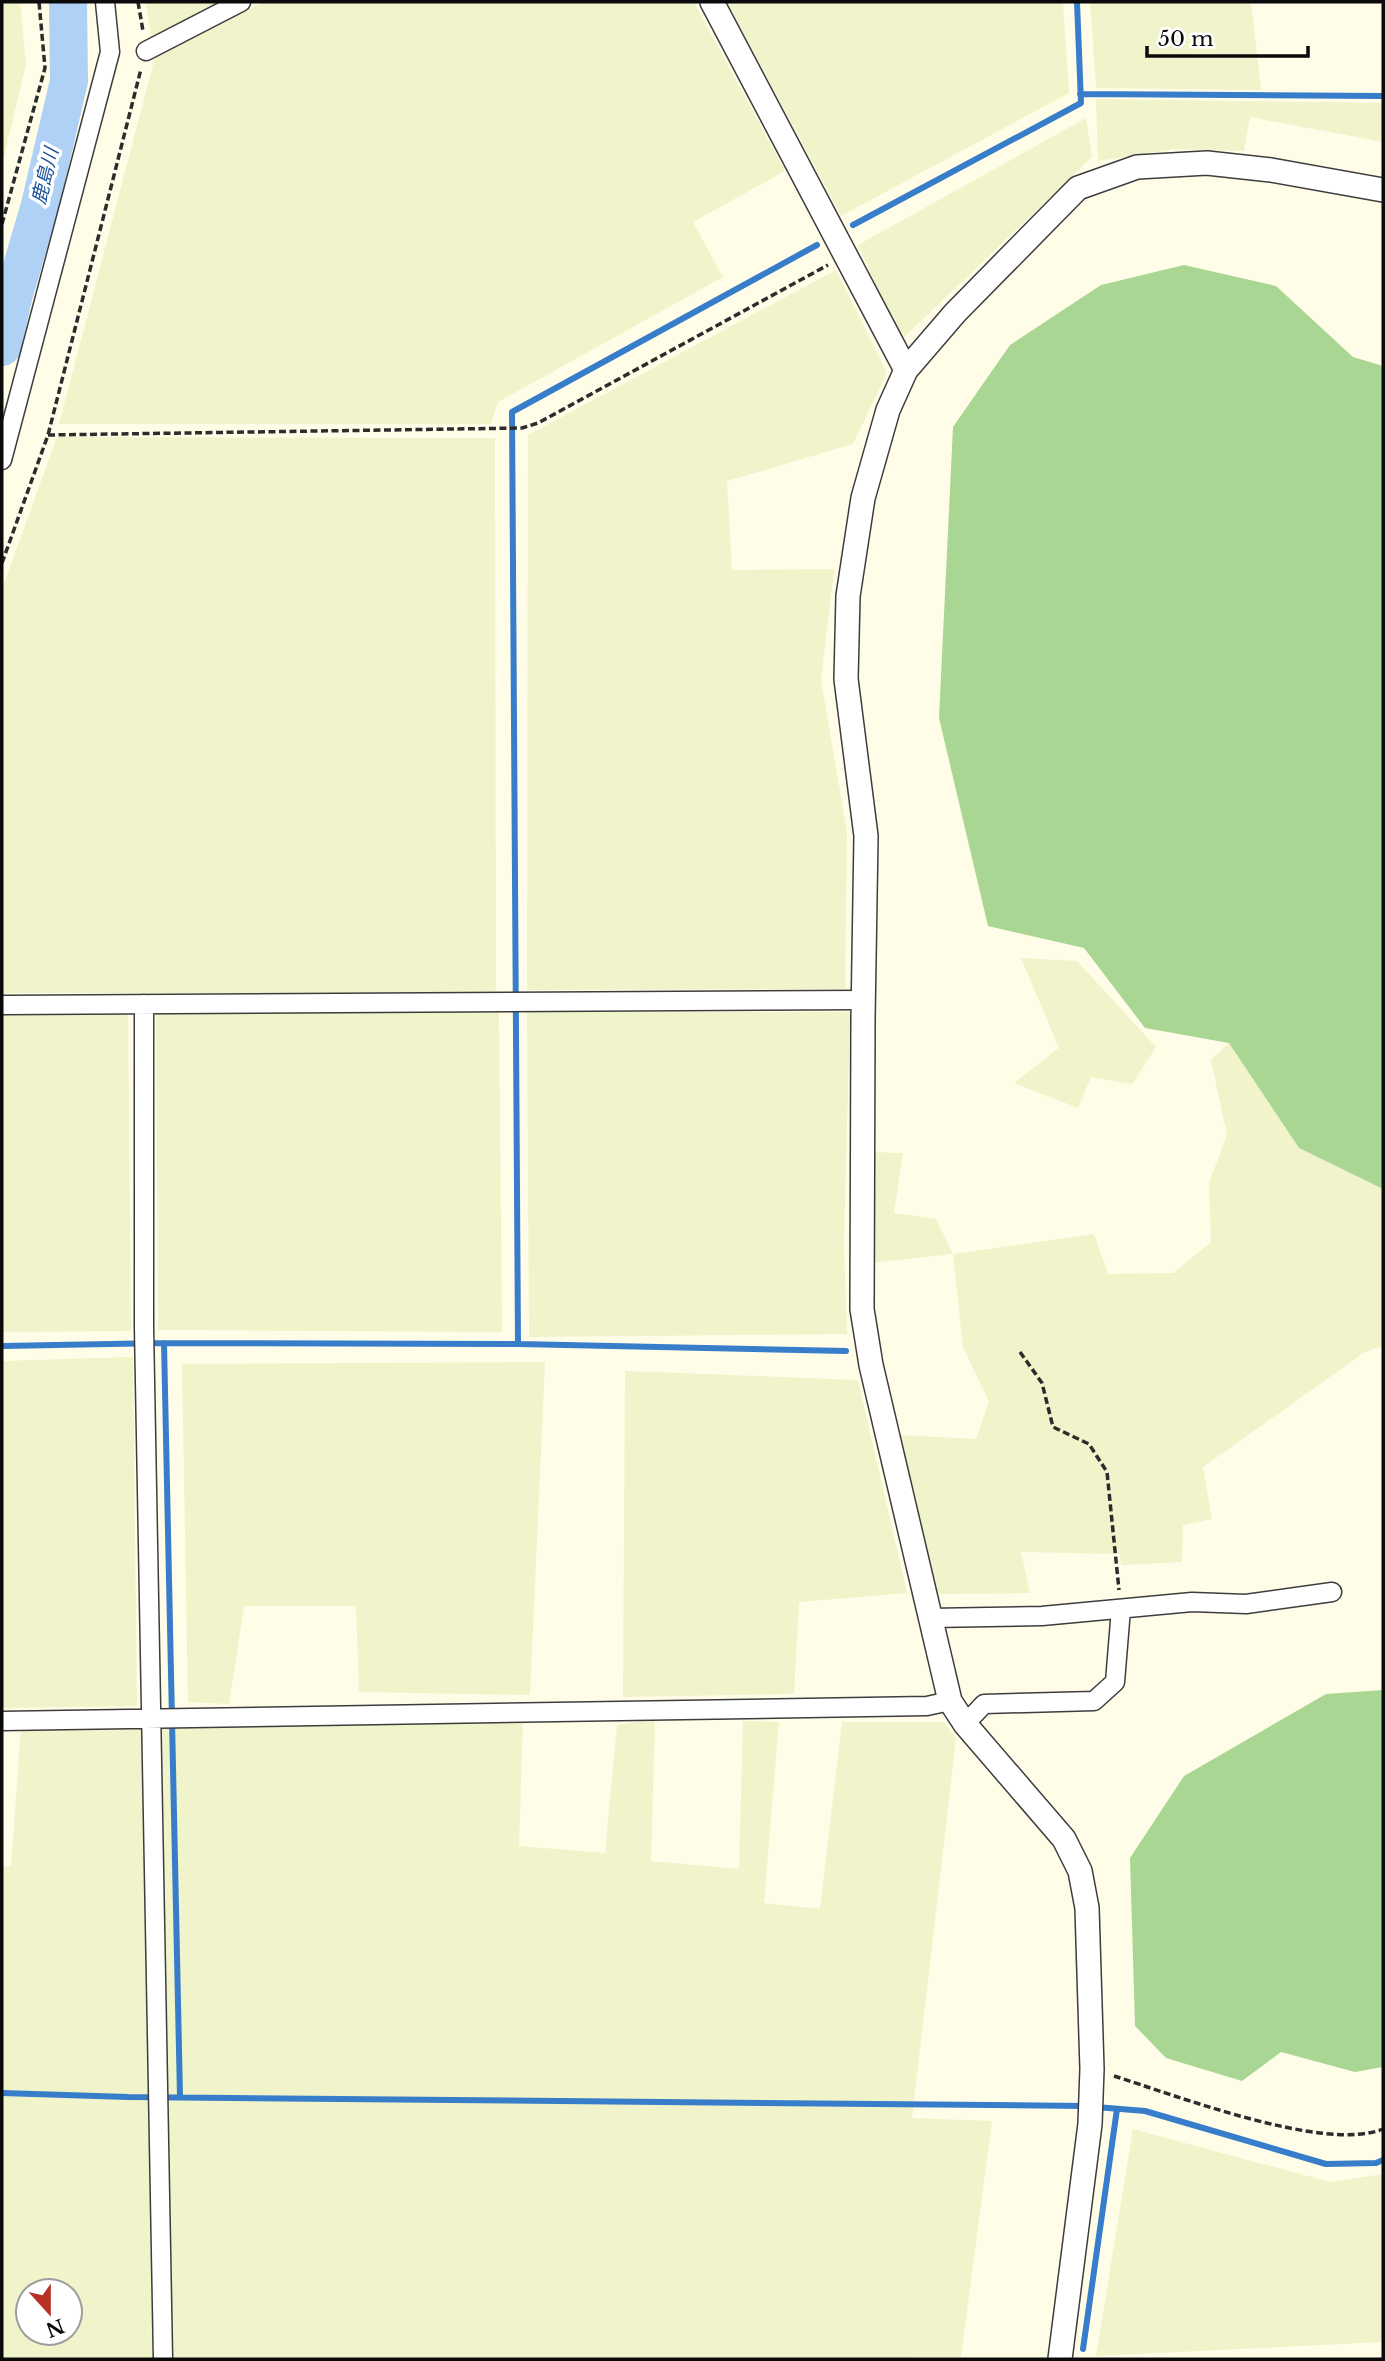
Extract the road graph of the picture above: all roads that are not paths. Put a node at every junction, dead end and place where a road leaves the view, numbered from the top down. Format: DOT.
graph roads {
  1 [pos="105,2"];
  2 [pos="241,2"];
  3 [pos="712,2"];
  4 [pos="146,51"];
  5 [pos="1383,190"];
  6 [pos="906,370"];
  7 [pos="2,460"];
  8 [pos="863,1000"];
  9 [pos="144,1004"];
  10 [pos="2,1005"];
  11 [pos="1332,1592"];
  12 [pos="1121,1609"];
  13 [pos="930,1618"];
  14 [pos="950,1702"];
  15 [pos="157,1718"];
  16 [pos="2,1721"];
  17 [pos="965,1724"];
  18 [pos="163,2359"];
  19 [pos="1060,2359"];
  1 -- 7 [label="street"];
  2 -- 4 [label="street"];
  3 -- 6 [label="street"];
  5 -- 6 [label="street"];
  6 -- 8 [label="street"];
  8 -- 9 [label="street"];
  8 -- 13 [label="street"];
  9 -- 10 [label="street"];
  9 -- 15 [label="street"];
  11 -- 12 [label="street"];
  12 -- 13 [label="street"];
  12 -- 17 [label="street"];
  13 -- 14 [label="street"];
  14 -- 15 [label="street"];
  14 -- 17 [label="street"];
  15 -- 16 [label="street"];
  15 -- 18 [label="street"];
  17 -- 19 [label="street"];
}
